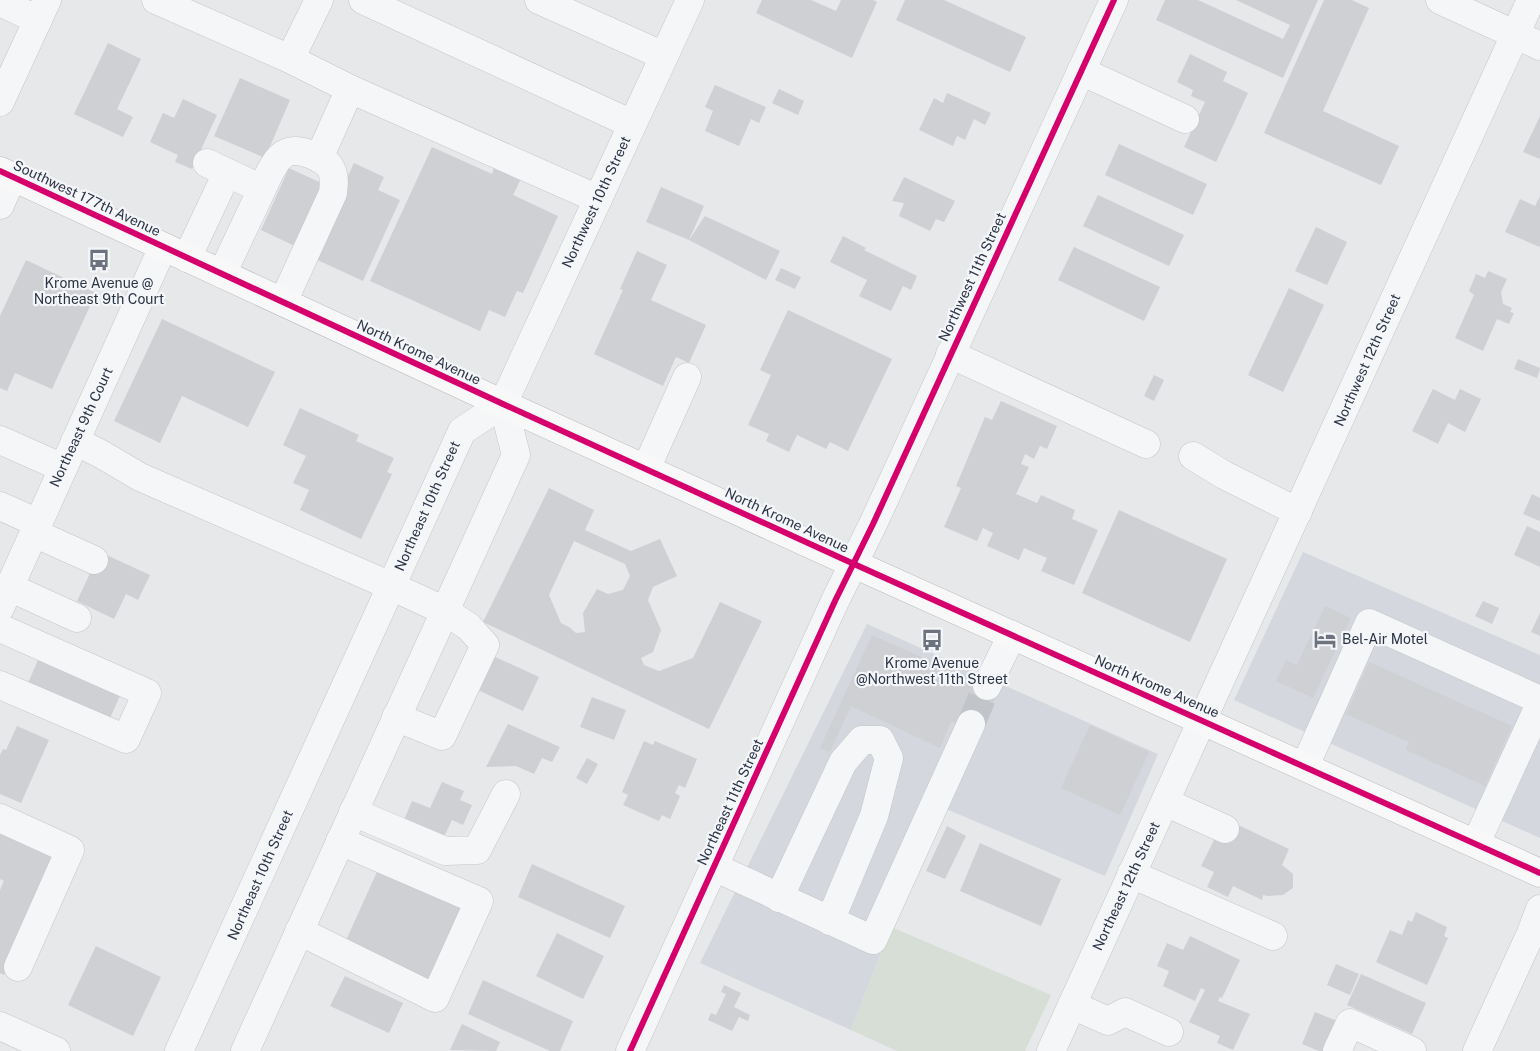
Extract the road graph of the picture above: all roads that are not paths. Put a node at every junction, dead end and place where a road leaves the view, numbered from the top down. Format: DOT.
graph roads {
  1 [pos="156,0"];
  2 [pos="319,0"];
  3 [pos="364,0"];
  4 [pos="539,0"];
  5 [pos="690,0"];
  6 [pos="1114,0"];
  7 [pos="1440,0"];
  8 [pos="1531,0"];
  9 [pos="0,2"];
  10 [pos="43,10"];
  11 [pos="1516,34"];
  12 [pos="1540,46"];
  13 [pos="664,56"];
  14 [pos="290,59"];
  15 [pos="1081,71"];
  16 [pos="3,88"];
  17 [pos="350,89"];
  18 [pos="1185,119"];
  19 [pos="632,124"];
  20 [pos="319,158"];
  21 [pos="228,173"];
  22 [pos="6,174"];
  23 [pos="598,199"];
  24 [pos="0,205"];
  25 [pos="175,253"];
  26 [pos="222,274"];
  27 [pos="282,302"];
  28 [pos="950,354"];
  29 [pos="687,377"];
  30 [pos="503,404"];
  31 [pos="0,440"];
  32 [pos="75,441"];
  33 [pos="1146,444"];
  34 [pos="1193,456"];
  35 [pos="63,468"];
  36 [pos="646,469"];
  37 [pos="0,506"];
  38 [pos="1298,512"];
  39 [pos="36,528"];
  40 [pos="94,560"];
  41 [pos="854,564"];
  42 [pos="391,586"];
  43 [pos="4,598"];
  44 [pos="445,611"];
  45 [pos="77,618"];
  46 [pos="0,628"];
  47 [pos="1012,635"];
  48 [pos="0,685"];
  49 [pos="987,686"];
  50 [pos="1540,700"];
  51 [pos="1540,704"];
  52 [pos="396,716"];
  53 [pos="1202,720"];
  54 [pos="971,724"];
  55 [pos="1304,766"];
  56 [pos="506,794"];
  57 [pos="1165,802"];
  58 [pos="353,812"];
  59 [pos="0,818"];
  60 [pos="1225,829"];
  61 [pos="340,841"];
  62 [pos="1476,843"];
  63 [pos="714,867"];
  64 [pos="1540,873"];
  65 [pos="1131,874"];
  66 [pos="780,898"];
  67 [pos="1540,909"];
  68 [pos="830,921"];
  69 [pos="299,931"];
  70 [pos="1273,936"];
  71 [pos="18,967"];
  72 [pos="1072,1005"];
  73 [pos="0,1026"];
  74 [pos="1169,1032"];
  75 [pos="56,1051"];
  76 [pos="179,1051"];
  77 [pos="245,1051"];
  78 [pos="630,1051"];
  79 [pos="1051,1051"];
  80 [pos="1337,1051"];
  81 [pos="1412,1051"];
  82 [pos="1477,1051"];
  1 -- 14 [label="street"];
  2 -- 14 [label="street"];
  3 -- 19 [label="street"];
  4 -- 13 [label="street"];
  5 -- 13 [label="street, Northwest 10th Street"];
  6 -- 15 [label="street, Northwest 11th Street"];
  7 -- 11 [label="street"];
  8 -- 11 [label="street, Northwest 12th Street"];
  9 -- 10 [label="street"];
  10 -- 16 [label="street"];
  11 -- 12 [label="street"];
  11 -- 38 [label="street, Northwest 12th Street"];
  13 -- 19 [label="street, Northwest 10th Street"];
  14 -- 17 [label="street"];
  15 -- 18 [label="street"];
  15 -- 28 [label="street, Northwest 11th Street"];
  17 -- 20 [label="street"];
  17 -- 23 [label="street"];
  19 -- 23 [label="street, Northwest 10th Street"];
  20 -- 26 [label="street"];
  20 -- 27 [label="street"];
  21 -- 25 [label="street, Northeast 9th Court"];
  22 -- 24 [label="street"];
  22 -- 25 [label="highway, Southwest 177th Avenue"];
  23 -- 30 [label="street, Northwest 10th Street"];
  25 -- 26 [label="highway, North Krome Avenue"];
  25 -- 32 [label="street, Northeast 9th Court"];
  26 -- 27 [label="highway, North Krome Avenue"];
  27 -- 30 [label="highway, North Krome Avenue"];
  28 -- 33 [label="street"];
  28 -- 41 [label="street, Northwest 11th Street"];
  29 -- 36 [label="street"];
  30 -- 36 [label="highway, North Krome Avenue"];
  30 -- 42 [label="street, Northeast 10th Street"];
  30 -- 44 [label="street"];
  31 -- 35 [label="street"];
  32 -- 35 [label="street, Northeast 9th Court"];
  32 -- 42 [label="street"];
  34 -- 38 [label="street"];
  35 -- 39 [label="street, Northeast 9th Court"];
  36 -- 41 [label="highway, North Krome Avenue"];
  37 -- 39 [label="street"];
  38 -- 53 [label="street, Northwest 12th Street"];
  39 -- 40 [label="street"];
  39 -- 43 [label="street, Northeast 9th Court"];
  41 -- 47 [label="highway, North Krome Avenue"];
  41 -- 63 [label="street, Northeast 11th Street"];
  42 -- 44 [label="street"];
  42 -- 76 [label="street, Northeast 10th Street"];
  43 -- 45 [label="street"];
  44 -- 52 [label="street"];
  44 -- 52 [label="street"];
  46 -- 48 [label="street"];
  47 -- 49 [label="street"];
  47 -- 53 [label="highway, North Krome Avenue"];
  50 -- 55 [label="street"];
  51 -- 62 [label="street"];
  52 -- 58 [label="street"];
  53 -- 55 [label="highway, North Krome Avenue"];
  53 -- 57 [label="street, Northeast 12th Street"];
  54 -- 68 [label="street"];
  55 -- 62 [label="highway, North Krome Avenue"];
  56 -- 58 [label="street"];
  57 -- 60 [label="street"];
  57 -- 65 [label="street, Northeast 12th Street"];
  58 -- 61 [label="street"];
  59 -- 71 [label="street"];
  61 -- 69 [label="street"];
  61 -- 69 [label="street"];
  62 -- 64 [label="highway, North Krome Avenue"];
  63 -- 66 [label="street"];
  63 -- 78 [label="street, Northeast 11th Street"];
  65 -- 70 [label="street"];
  65 -- 72 [label="street, Northeast 12th Street"];
  66 -- 68 [label="street"];
  66 -- 68 [label="street"];
  67 -- 82 [label="street"];
  69 -- 77 [label="street"];
  72 -- 74 [label="street"];
  72 -- 79 [label="street, Northeast 12th Street"];
  73 -- 75 [label="street"];
  80 -- 81 [label="street"];
}
